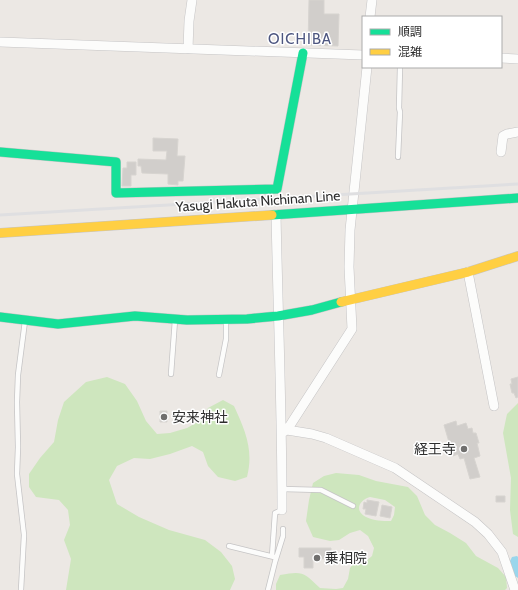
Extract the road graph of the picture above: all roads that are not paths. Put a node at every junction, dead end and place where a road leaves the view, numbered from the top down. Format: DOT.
graph roads {
  1 [pos="192,0"];
  2 [pos="372,0"];
  3 [pos="370,16"];
  4 [pos="0,42"];
  5 [pos="188,49"];
  6 [pos="303,53"];
  7 [pos="362,55"];
  8 [pos="502,58"];
  9 [pos="518,59"];
  10 [pos="367,68"];
  11 [pos="400,68"];
  12 [pos="518,132"];
  13 [pos="0,152"];
  14 [pos="501,152"];
  15 [pos="398,156"];
  16 [pos="518,198"];
  17 [pos="352,209"];
  18 [pos="276,214"];
  19 [pos="0,233"];
  20 [pos="518,256"];
  21 [pos="468,272"];
  22 [pos="352,299"];
  23 [pos="278,316"];
  24 [pos="0,317"];
  25 [pos="175,319"];
  26 [pos="226,319"];
  27 [pos="25,321"];
  28 [pos="171,374"];
  29 [pos="219,375"];
  30 [pos="494,406"];
  31 [pos="284,431"];
  32 [pos="282,489"];
  33 [pos="353,506"];
  34 [pos="282,510"];
  35 [pos="283,529"];
  36 [pos="229,546"];
  37 [pos="274,557"];
  38 [pos="21,590"];
  39 [pos="268,590"];
  40 [pos="515,590"];
  1 -- 5 [label="street"];
  2 -- 3 [label="street"];
  4 -- 5 [label="street"];
  5 -- 6 [label="street"];
  6 -- 7 [label="street"];
  6 -- 13 [label="street"];
  8 -- 9 [label="street"];
  10 -- 17 [label="street"];
  11 -- 15 [label="lane"];
  12 -- 14 [label="street"];
  16 -- 17 [label="street, Yasugi Hakuta Nichinan Line"];
  17 -- 18 [label="street, Yasugi Hakuta Nichinan Line"];
  17 -- 22 [label="street"];
  18 -- 19 [label="street, Yasugi Hakuta Nichinan Line"];
  18 -- 23 [label="street"];
  20 -- 21 [label="street"];
  21 -- 22 [label="street"];
  21 -- 30 [label="street"];
  22 -- 23 [label="street"];
  22 -- 31 [label="street"];
  23 -- 26 [label="street"];
  23 -- 31 [label="street"];
  24 -- 27 [label="street"];
  25 -- 26 [label="street"];
  25 -- 27 [label="street"];
  25 -- 28 [label="lane"];
  26 -- 29 [label="lane"];
  27 -- 38 [label="lane"];
  31 -- 32 [label="street"];
  31 -- 40 [label="street"];
  32 -- 33 [label="lane"];
  32 -- 34 [label="street"];
  34 -- 37 [label="lane"];
  35 -- 37 [label="lane"];
  36 -- 37 [label="lane"];
  37 -- 39 [label="lane"];
}
